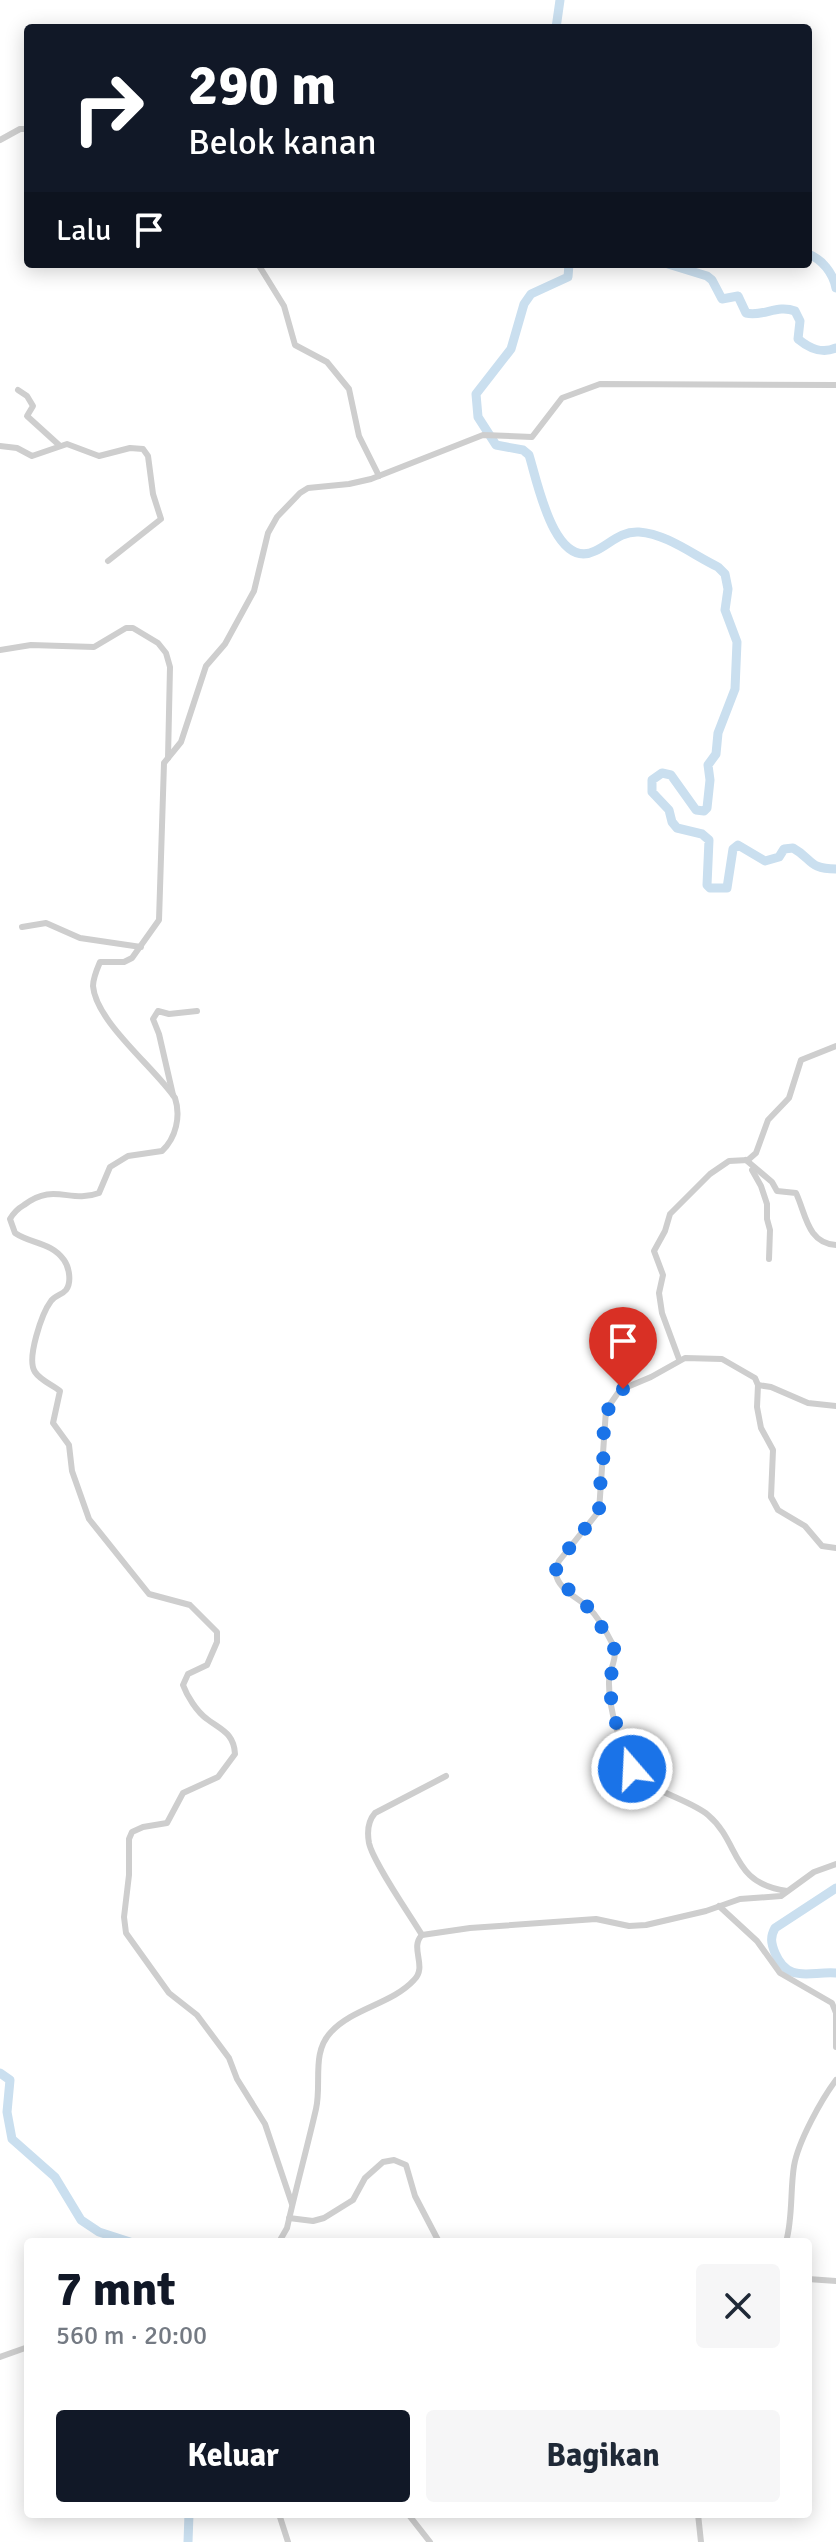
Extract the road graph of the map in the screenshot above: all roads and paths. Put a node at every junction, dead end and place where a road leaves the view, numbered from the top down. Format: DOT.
graph roads {
  1 [pos="24,129"];
  2 [pos="0,140"];
  3 [pos="260,268"];
  4 [pos="836,385"];
  5 [pos="18,390"];
  6 [pos="59,445"];
  7 [pos="0,446"];
  8 [pos="379,476"];
  9 [pos="108,561"];
  10 [pos="0,650"];
  11 [pos="168,758"];
  12 [pos="22,927"];
  13 [pos="141,947"];
  14 [pos="197,1011"];
  15 [pos="836,1046"];
  16 [pos="173,1095"];
  17 [pos="746,1160"];
  18 [pos="836,1245"];
  19 [pos="769,1259"];
  20 [pos="679,1359"];
  21 [pos="758,1385"];
  22 [pos="836,1406"];
  23 [pos="836,1548"];
  24 [pos="446,1776"];
  25 [pos="836,1864"];
  26 [pos="787,1891"];
  27 [pos="719,1906"];
  28 [pos="422,1935"];
  29 [pos="836,2047"];
  30 [pos="836,2080"];
  31 [pos="292,2204"];
  32 [pos="289,2218"];
  33 [pos="281,2238"];
  34 [pos="437,2238"];
  35 [pos="787,2238"];
  36 [pos="812,2279"];
  37 [pos="836,2281"];
  38 [pos="24,2348"];
  39 [pos="0,2357"];
  40 [pos="280,2518"];
  41 [pos="411,2518"];
  42 [pos="698,2518"];
  43 [pos="288,2542"];
  44 [pos="430,2542"];
  45 [pos="701,2542"];
  1 -- 2 [label="street"];
  3 -- 8 [label="street"];
  4 -- 8 [label="street"];
  5 -- 6 [label="street"];
  6 -- 7 [label="street"];
  6 -- 9 [label="street"];
  8 -- 11 [label="street"];
  10 -- 11 [label="street"];
  11 -- 13 [label="street"];
  12 -- 13 [label="street"];
  13 -- 16 [label="street"];
  14 -- 16 [label="street"];
  15 -- 17 [label="street"];
  16 -- 31 [label="street"];
  17 -- 18 [label="street"];
  17 -- 19 [label="street"];
  17 -- 20 [label="street"];
  20 -- 21 [label="street"];
  20 -- 26 [label="street"];
  21 -- 22 [label="street"];
  21 -- 23 [label="street"];
  24 -- 28 [label="street"];
  25 -- 26 [label="street"];
  26 -- 27 [label="street"];
  27 -- 28 [label="street"];
  27 -- 29 [label="street"];
  28 -- 31 [label="street"];
  30 -- 35 [label="street"];
  31 -- 32 [label="street"];
  32 -- 33 [label="street"];
  32 -- 34 [label="street"];
  36 -- 37 [label="street"];
  38 -- 39 [label="street"];
  40 -- 43 [label="street"];
  41 -- 44 [label="street"];
  42 -- 45 [label="street"];
}
